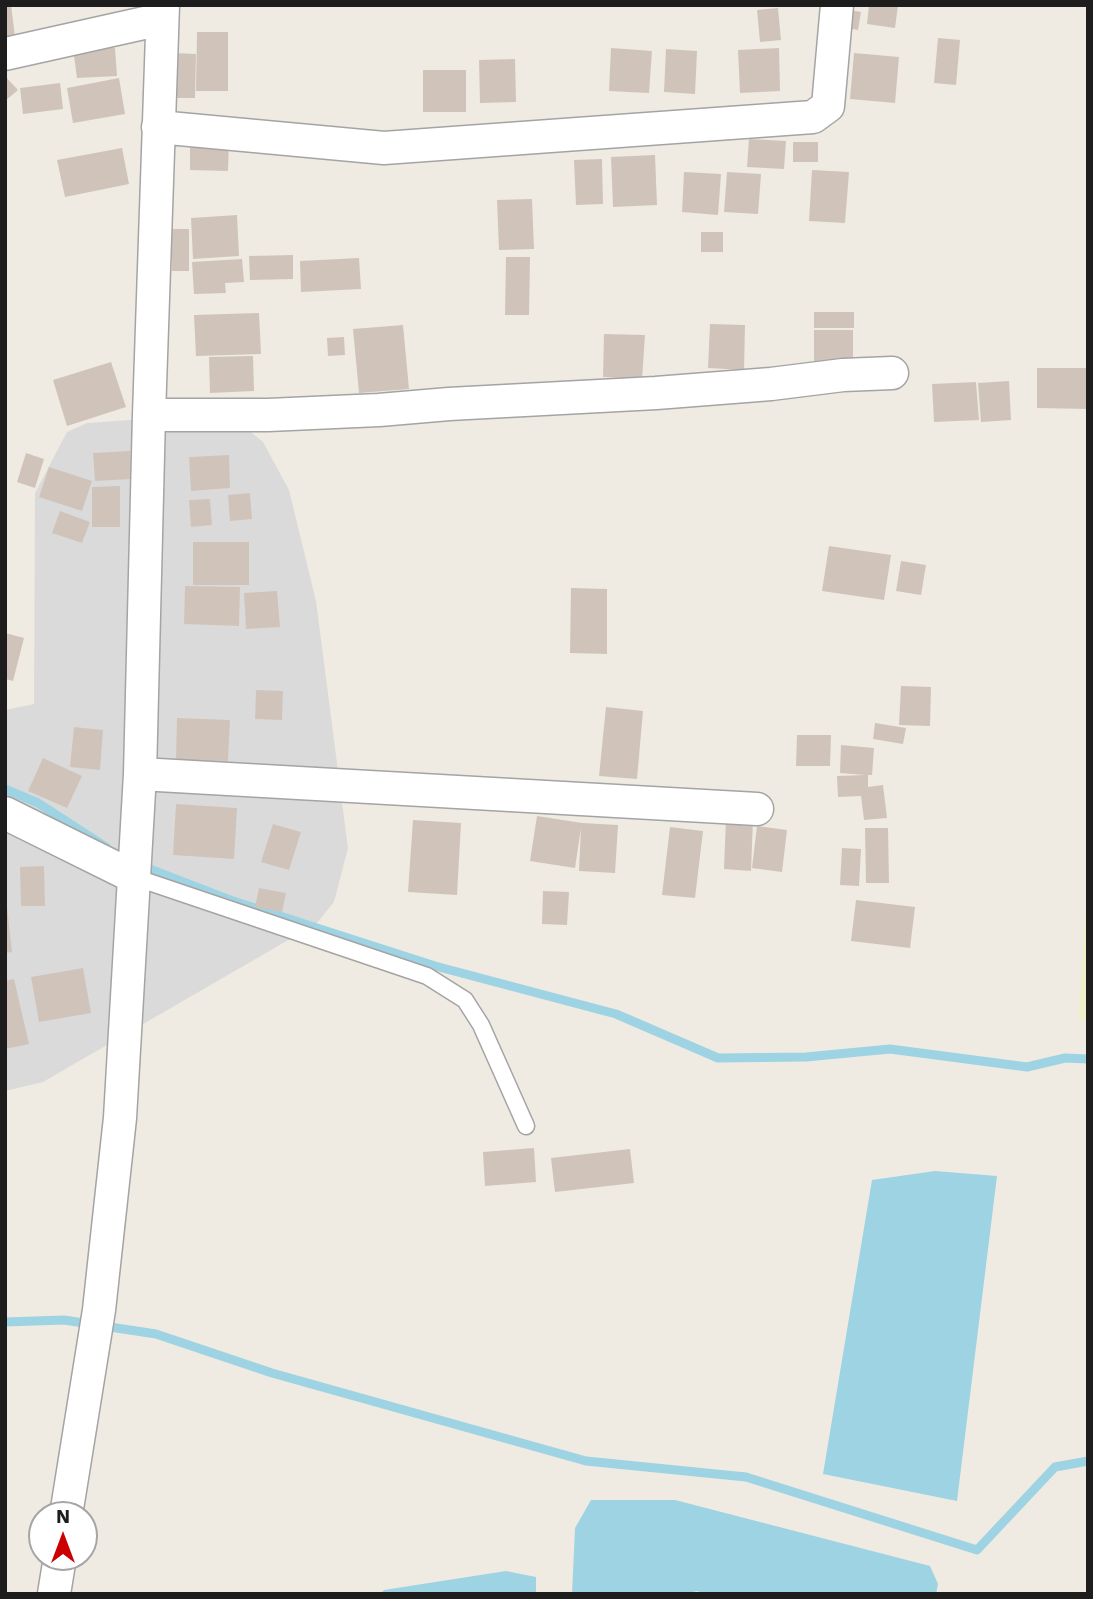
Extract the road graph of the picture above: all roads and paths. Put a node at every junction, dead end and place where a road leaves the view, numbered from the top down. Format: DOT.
graph roads {
  1 [pos="837,5"];
  2 [pos="162,12"];
  3 [pos="5,54"];
  4 [pos="158,127"];
  5 [pos="892,373"];
  6 [pos="149,415"];
  7 [pos="140,774"];
  8 [pos="757,809"];
  9 [pos="5,813"];
  10 [pos="134,877"];
  11 [pos="526,1126"];
  12 [pos="68,1501"];
  13 [pos="58,1571"];
  14 [pos="54,1594"];
  1 -- 4 [label="street"];
  2 -- 3 [label="street"];
  2 -- 4 [label="street"];
  4 -- 6 [label="street"];
  5 -- 6 [label="street"];
  6 -- 7 [label="street"];
  7 -- 8 [label="street"];
  7 -- 10 [label="street"];
  9 -- 10 [label="street"];
  10 -- 11 [label="lane"];
  10 -- 12 [label="street"];
  13 -- 14 [label="street"];
}
